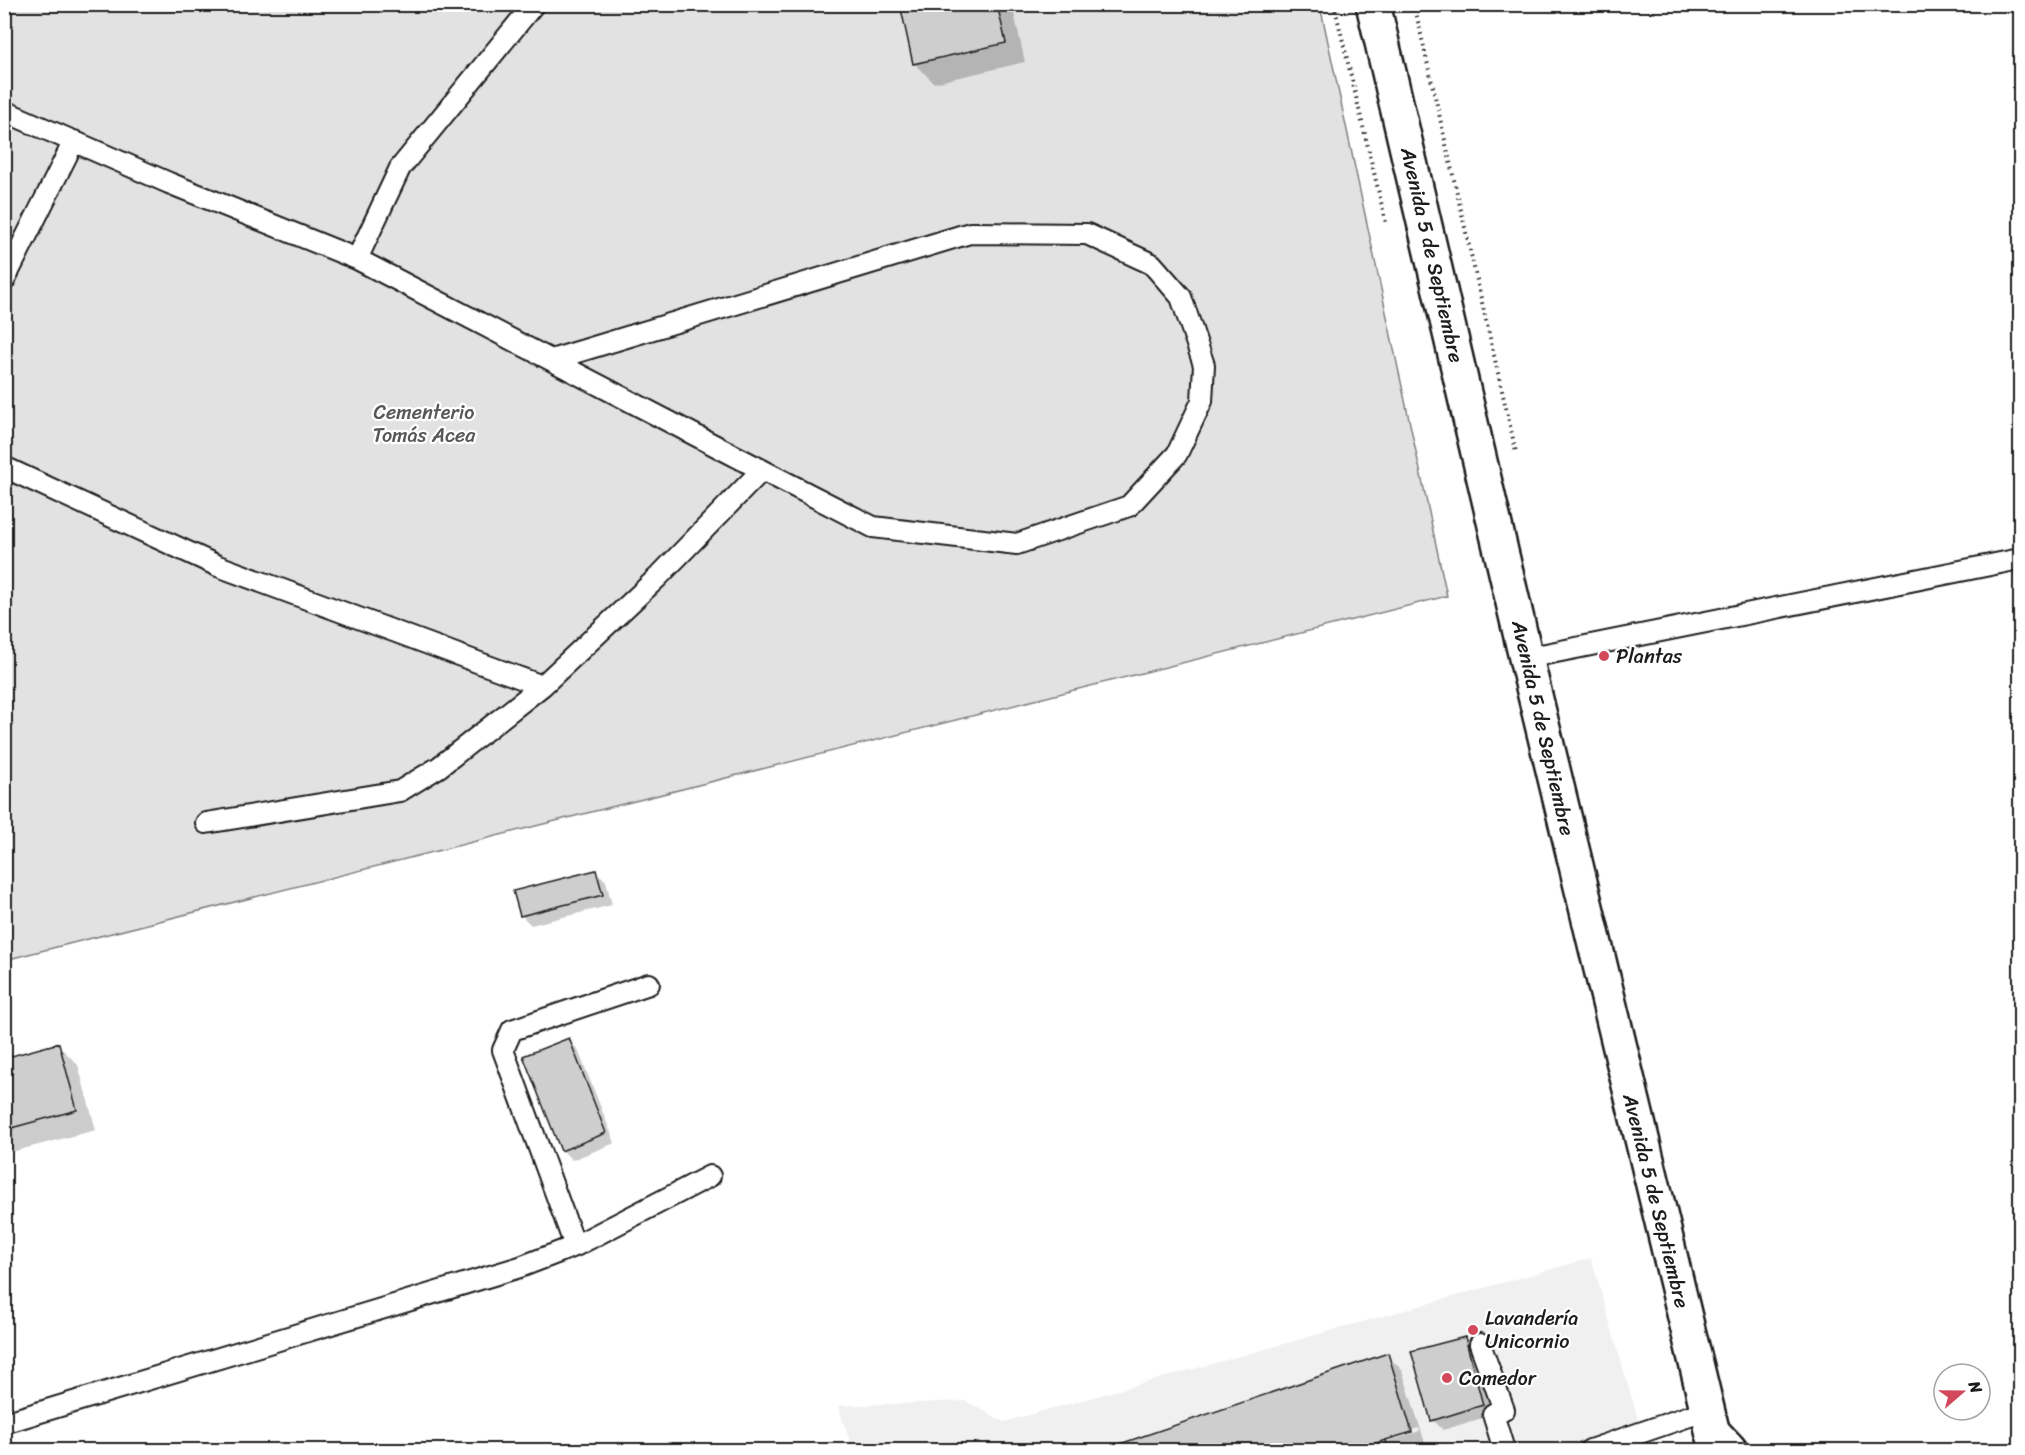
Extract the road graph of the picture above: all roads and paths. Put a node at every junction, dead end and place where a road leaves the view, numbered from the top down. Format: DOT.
graph roads {
  1 [pos="534,4"];
  2 [pos="1374,4"];
  3 [pos="4,111"];
  4 [pos="74,141"];
  5 [pos="357,259"];
  6 [pos="4,281"];
  7 [pos="551,360"];
  8 [pos="4,467"];
  9 [pos="762,470"];
  10 [pos="2020,559"];
  11 [pos="1526,658"];
  12 [pos="542,686"];
  13 [pos="206,823"];
  14 [pos="649,984"];
  15 [pos="710,1176"];
  16 [pos="575,1246"];
  17 [pos="1480,1344"];
  18 [pos="4,1423"];
  19 [pos="1717,1435"];
  20 [pos="1504,1450"];
  21 [pos="1590,1450"];
  1 -- 5 [label="lane"];
  2 -- 11 [label="main road, Avenida 5 de Septiembre"];
  3 -- 4 [label="lane"];
  4 -- 5 [label="lane"];
  4 -- 6 [label="lane"];
  5 -- 7 [label="lane"];
  7 -- 9 [label="lane"];
  7 -- 9 [label="lane"];
  8 -- 12 [label="lane"];
  9 -- 12 [label="lane"];
  10 -- 11 [label="lane"];
  11 -- 19 [label="main road, Avenida 5 de Septiembre"];
  12 -- 13 [label="lane"];
  14 -- 16 [label="lane"];
  15 -- 16 [label="lane"];
  16 -- 18 [label="lane"];
  17 -- 20 [label="lane"];
  19 -- 21 [label="lane"];
}
